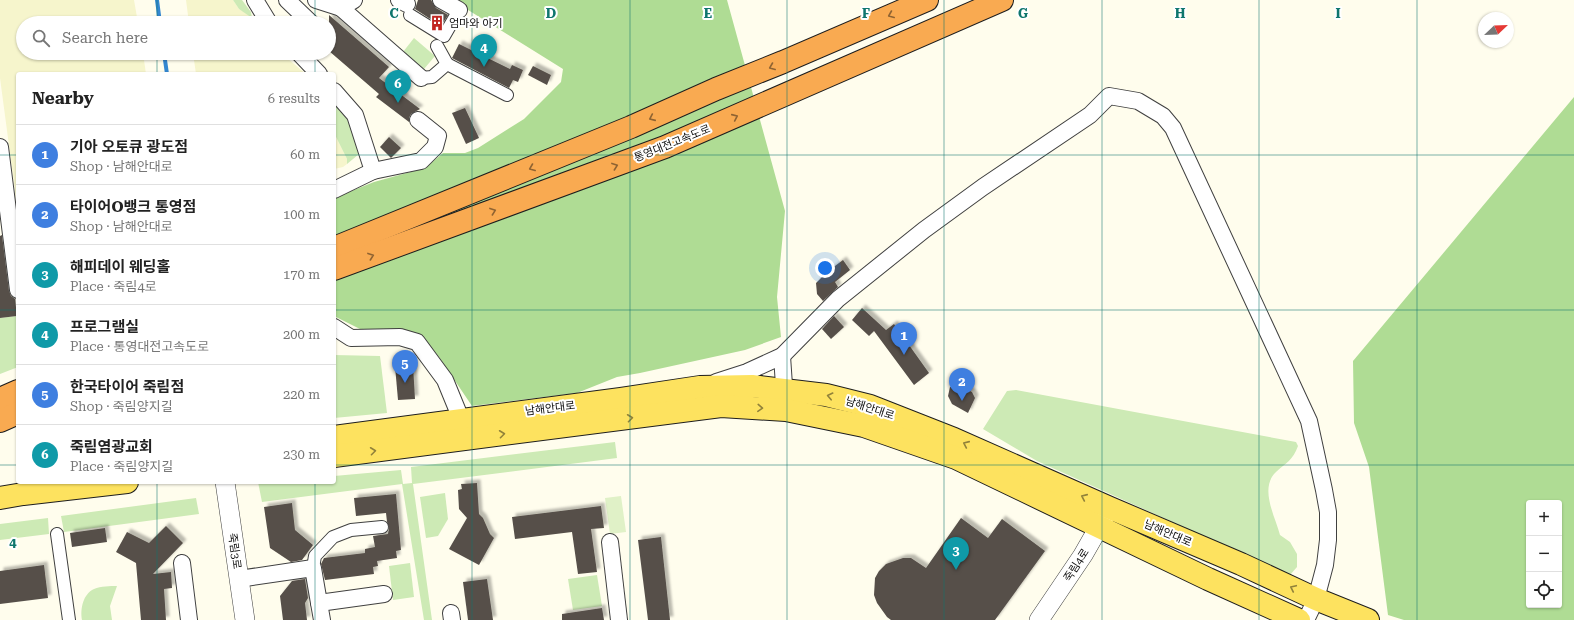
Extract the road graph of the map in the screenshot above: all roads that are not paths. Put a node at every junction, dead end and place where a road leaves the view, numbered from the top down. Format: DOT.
graph roads {
  1 [pos="255,0"];
  2 [pos="286,0"];
  3 [pos="316,0"];
  4 [pos="441,0"];
  5 [pos="927,0"];
  6 [pos="1002,0"];
  7 [pos="347,4"];
  8 [pos="405,7"];
  9 [pos="459,10"];
  10 [pos="265,16"];
  11 [pos="303,16"];
  12 [pos="437,46"];
  13 [pos="305,60"];
  14 [pos="447,64"];
  15 [pos="317,72"];
  16 [pos="421,78"];
  17 [pos="336,93"];
  18 [pos="507,95"];
  19 [pos="418,120"];
  20 [pos="0,147"];
  21 [pos="373,171"];
  22 [pos="336,189"];
  23 [pos="336,247"];
  24 [pos="336,268"];
  25 [pos="16,274"];
  26 [pos="336,328"];
  27 [pos="782,356"];
  28 [pos="700,387"];
  29 [pos="16,392"];
  30 [pos="0,399"];
  31 [pos="785,400"];
  32 [pos="16,414"];
  33 [pos="461,419"];
  34 [pos="0,421"];
  35 [pos="336,437"];
  36 [pos="336,456"];
  37 [pos="16,480"];
  38 [pos="0,483"];
  39 [pos="93,484"];
  40 [pos="225,484"];
  41 [pos="43,487"];
  42 [pos="0,498"];
  43 [pos="1104,518"];
  44 [pos="382,527"];
  45 [pos="56,534"];
  46 [pos="610,542"];
  47 [pos="182,563"];
  48 [pos="313,568"];
  49 [pos="239,579"];
  50 [pos="384,594"];
  51 [pos="1316,599"];
  52 [pos="319,603"];
  53 [pos="69,620"];
  54 [pos="189,620"];
  55 [pos="245,620"];
  56 [pos="322,620"];
  57 [pos="619,620"];
  58 [pos="1039,620"];
  59 [pos="1299,620"];
  60 [pos="1306,620"];
  61 [pos="1368,620"];
  1 -- 10 [label="street"];
  2 -- 11 [label="street"];
  3 -- 7 [label="street"];
  4 -- 9 [label="street"];
  5 -- 23 [label="highway, one-way"];
  24 -- 6 [label="highway, 통영대전고속도로, one-way"];
  7 -- 16 [label="street"];
  8 -- 9 [label="street"];
  12 -- 14 [label="street"];
  13 -- 15 [label="street"];
  14 -- 16 [label="street"];
  14 -- 18 [label="street"];
  17 -- 21 [label="street"];
  19 -- 21 [label="street"];
  20 -- 25 [label="street"];
  21 -- 22 [label="street"];
  26 -- 33 [label="street"];
  27 -- 28 [label="street"];
  27 -- 31 [label="street"];
  27 -- 51 [label="street"];
  28 -- 31 [label="main road, 남해안대로"];
  28 -- 33 [label="main road, 남해안대로"];
  29 -- 30 [label="highway"];
  36 -- 31 [label="main road, 남해안대로, one-way"];
  31 -- 43 [label="main road, 남해안대로"];
  32 -- 34 [label="highway"];
  33 -- 35 [label="main road, 남해안대로"];
  37 -- 38 [label="main road"];
  39 -- 41 [label="main road"];
  40 -- 49 [label="street, 죽림3로"];
  41 -- 42 [label="main road"];
  51 -- 43 [label="main road, 남해안대로, one-way"];
  43 -- 58 [label="street, 죽림4로"];
  43 -- 59 [label="main road, 남해안대로"];
  44 -- 48 [label="street"];
  45 -- 53 [label="street"];
  46 -- 57 [label="street"];
  47 -- 54 [label="street"];
  48 -- 49 [label="street"];
  48 -- 52 [label="street"];
  49 -- 55 [label="street, 죽림3로"];
  50 -- 52 [label="street"];
  51 -- 60 [label="street"];
  51 -- 61 [label="main road, 남해안대로"];
  52 -- 56 [label="street"];
}
